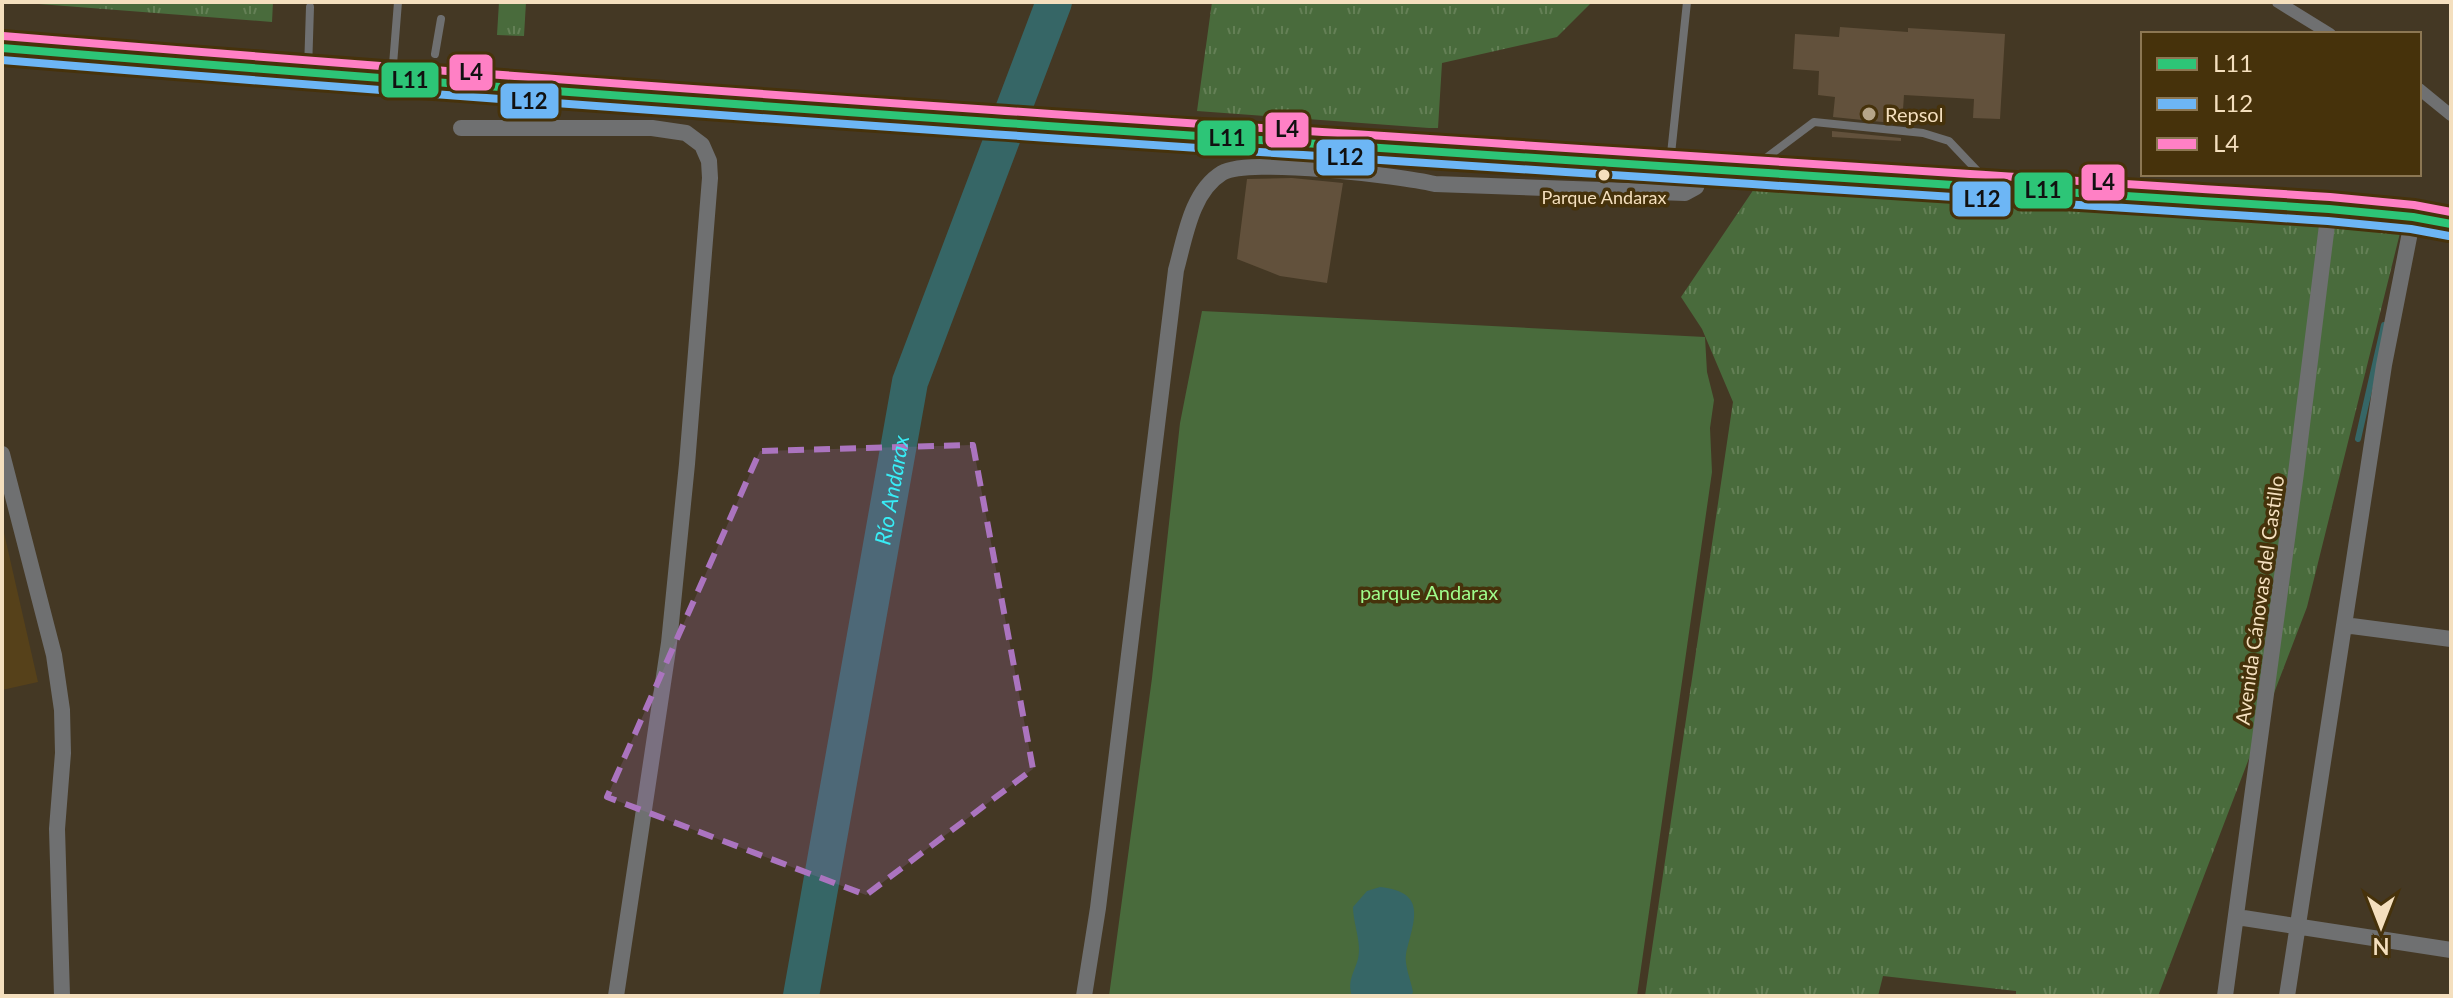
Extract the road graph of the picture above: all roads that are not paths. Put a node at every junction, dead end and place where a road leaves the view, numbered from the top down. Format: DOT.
graph roads {
  1 [pos="398,2"];
  2 [pos="1687,2"];
  3 [pos="2278,2"];
  4 [pos="310,7"];
  5 [pos="441,19"];
  6 [pos="2327,32"];
  7 [pos="3,48"];
  8 [pos="435,54"];
  9 [pos="308,73"];
  10 [pos="391,80"];
  11 [pos="2421,91"];
  12 [pos="2451,115"];
  13 [pos="461,128"];
  14 [pos="1692,169"];
  15 [pos="1746,173"];
  16 [pos="1992,187"];
  17 [pos="2329,209"];
  18 [pos="2413,217"];
  19 [pos="2451,224"];
  20 [pos="2,454"];
  21 [pos="2344,625"];
  22 [pos="2451,639"];
  23 [pos="2237,917"];
  24 [pos="2296,925"];
  25 [pos="2451,950"];
  26 [pos="62,996"];
  27 [pos="616,996"];
  28 [pos="1084,996"];
  29 [pos="2225,996"];
  30 [pos="2287,996"];
  1 -- 10 [label="lane"];
  2 -- 14 [label="lane"];
  3 -- 6 [label="street"];
  4 -- 9 [label="lane"];
  5 -- 8 [label="lane"];
  7 -- 9 [label="main road"];
  9 -- 10 [label="main road"];
  10 -- 14 [label="main road"];
  11 -- 12 [label="street"];
  13 -- 27 [label="street"];
  14 -- 15 [label="main road"];
  14 -- 28 [label="street"];
  15 -- 16 [label="main road"];
  15 -- 16 [label="lane"];
  16 -- 17 [label="main road"];
  17 -- 18 [label="main road"];
  17 -- 23 [label="street, Avenida Cánovas del Castillo"];
  18 -- 19 [label="main road"];
  18 -- 21 [label="street"];
  20 -- 26 [label="street"];
  21 -- 22 [label="street"];
  21 -- 24 [label="street"];
  23 -- 24 [label="street"];
  23 -- 29 [label="street, Avenida Cánovas del Castillo"];
  24 -- 25 [label="street"];
  24 -- 30 [label="street"];
}
